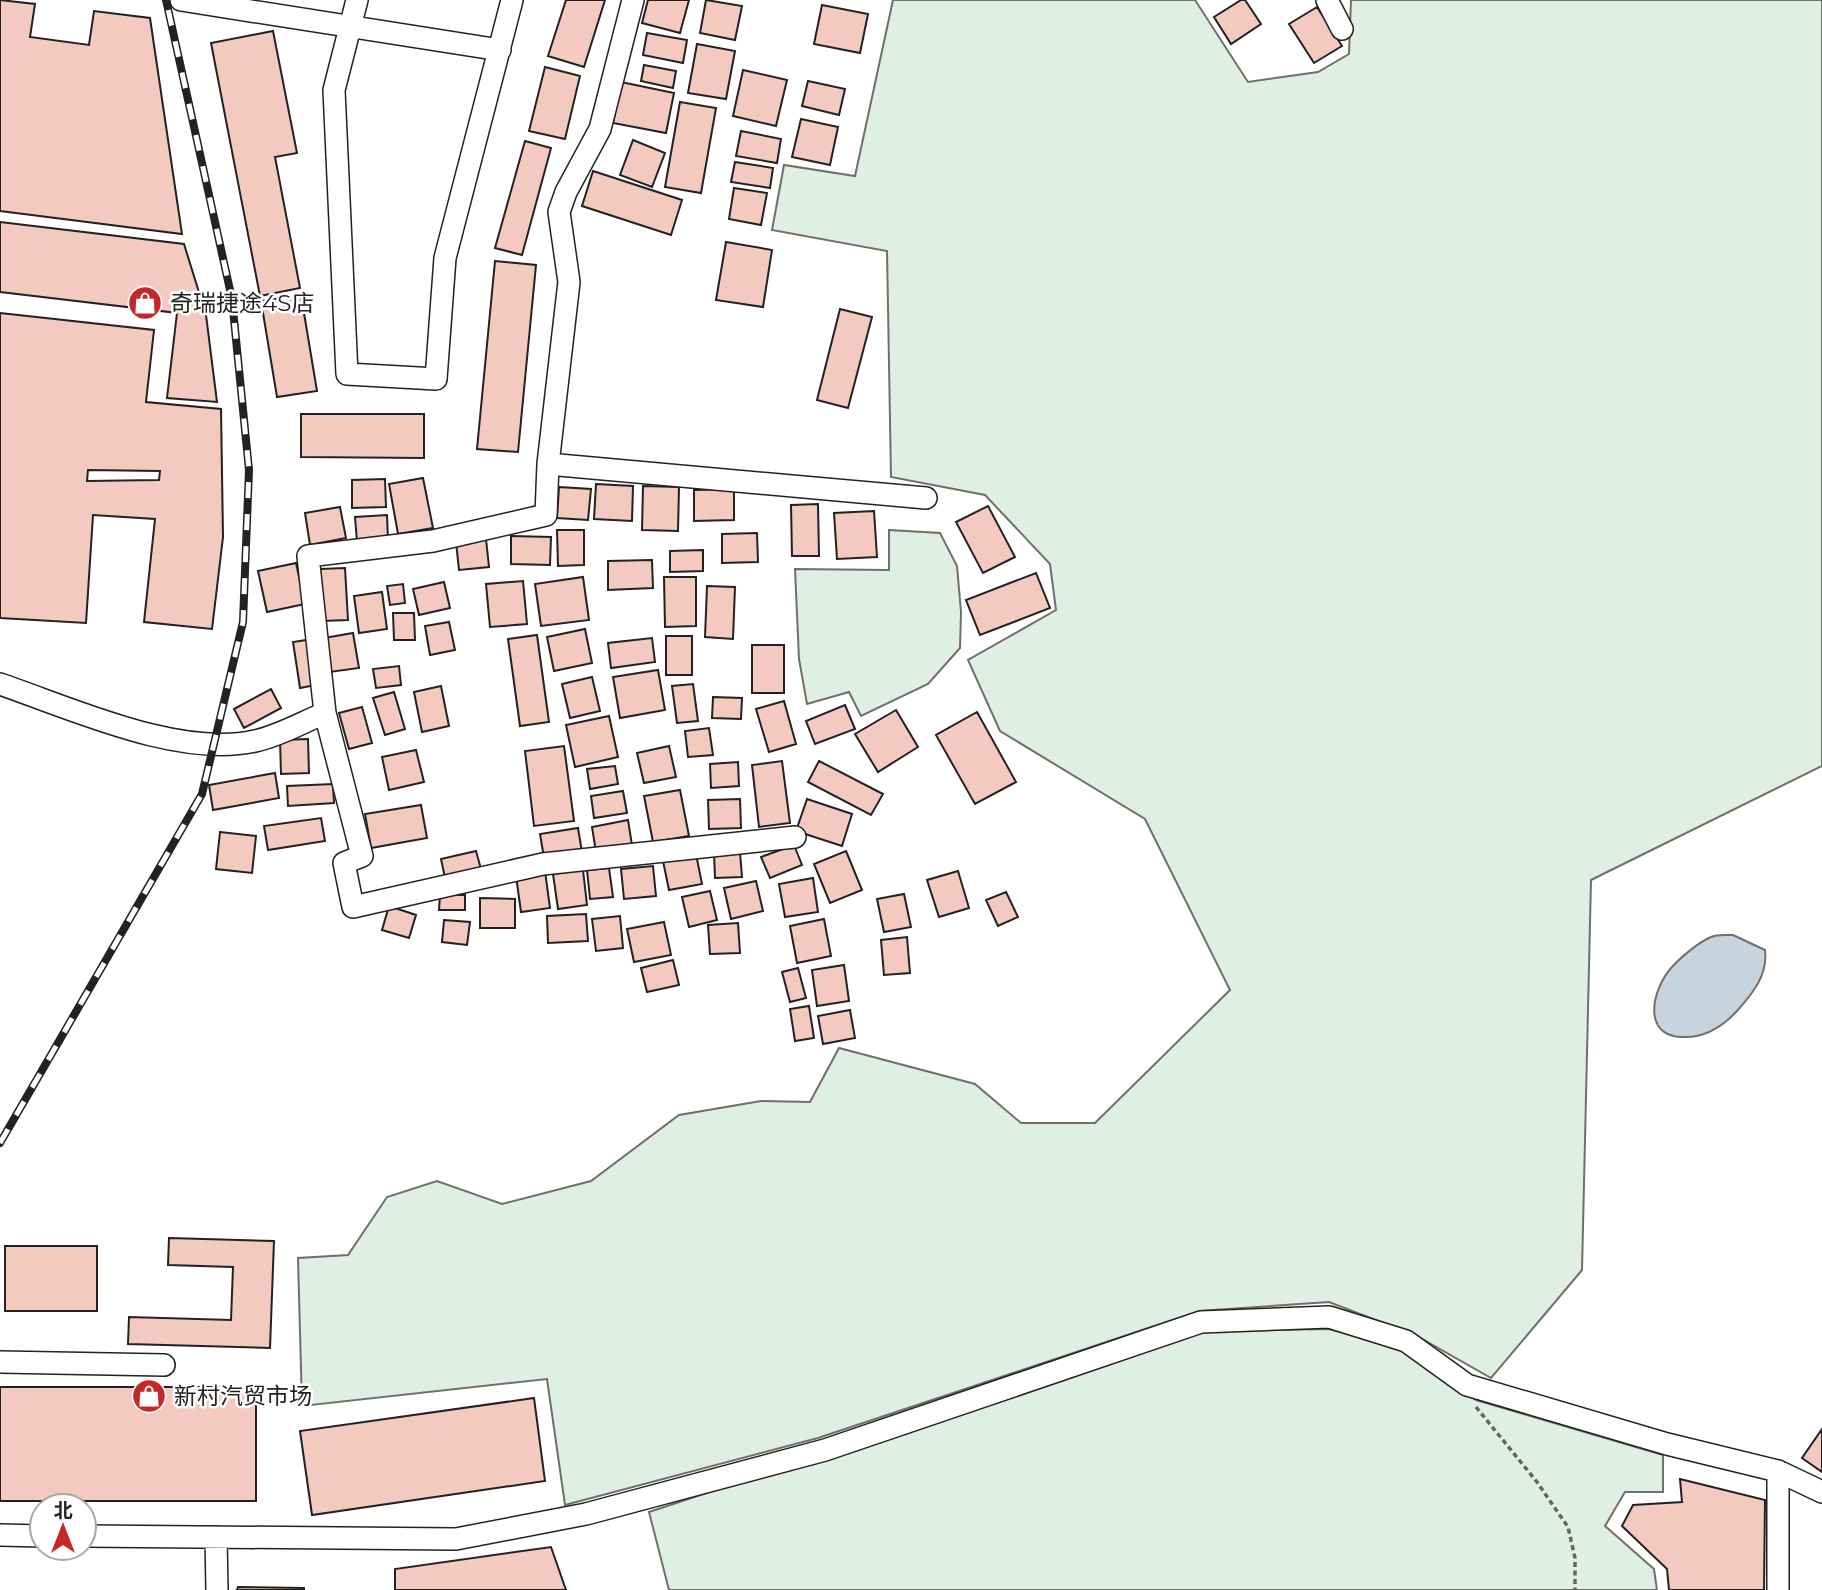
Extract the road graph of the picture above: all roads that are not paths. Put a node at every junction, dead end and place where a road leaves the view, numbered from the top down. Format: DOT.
graph roads {
  1 [pos="357,0"];
  2 [pos="512,0"];
  3 [pos="633,0"];
  4 [pos="1327,0"];
  5 [pos="192,1"];
  6 [pos="297,9"];
  7 [pos="350,26"];
  8 [pos="1342,29"];
  9 [pos="500,50"];
  10 [pos="548,464"];
  11 [pos="926,498"];
  12 [pos="0,684"];
  13 [pos="325,713"];
  14 [pos="794,837"];
  15 [pos="0,1362"];
  16 [pos="164,1365"];
  17 [pos="1778,1471"];
  18 [pos="1822,1492"];
  19 [pos="0,1535"];
  20 [pos="28,1536"];
  21 [pos="98,1536"];
  22 [pos="216,1537"];
  23 [pos="217,1590"];
  24 [pos="1778,1590"];
  1 -- 7 [label="street"];
  2 -- 9 [label="street"];
  3 -- 10 [label="street"];
  4 -- 8 [label="street"];
  5 -- 6 [label="street"];
  6 -- 7 [label="street"];
  7 -- 9 [label="street"];
  7 -- 9 [label="street"];
  10 -- 11 [label="street"];
  10 -- 13 [label="street"];
  12 -- 13 [label="street"];
  13 -- 14 [label="street"];
  15 -- 16 [label="street"];
  17 -- 18 [label="street"];
  17 -- 22 [label="street"];
  17 -- 24 [label="street"];
  19 -- 20 [label="street"];
  21 -- 22 [label="street"];
  22 -- 23 [label="street"];
}
